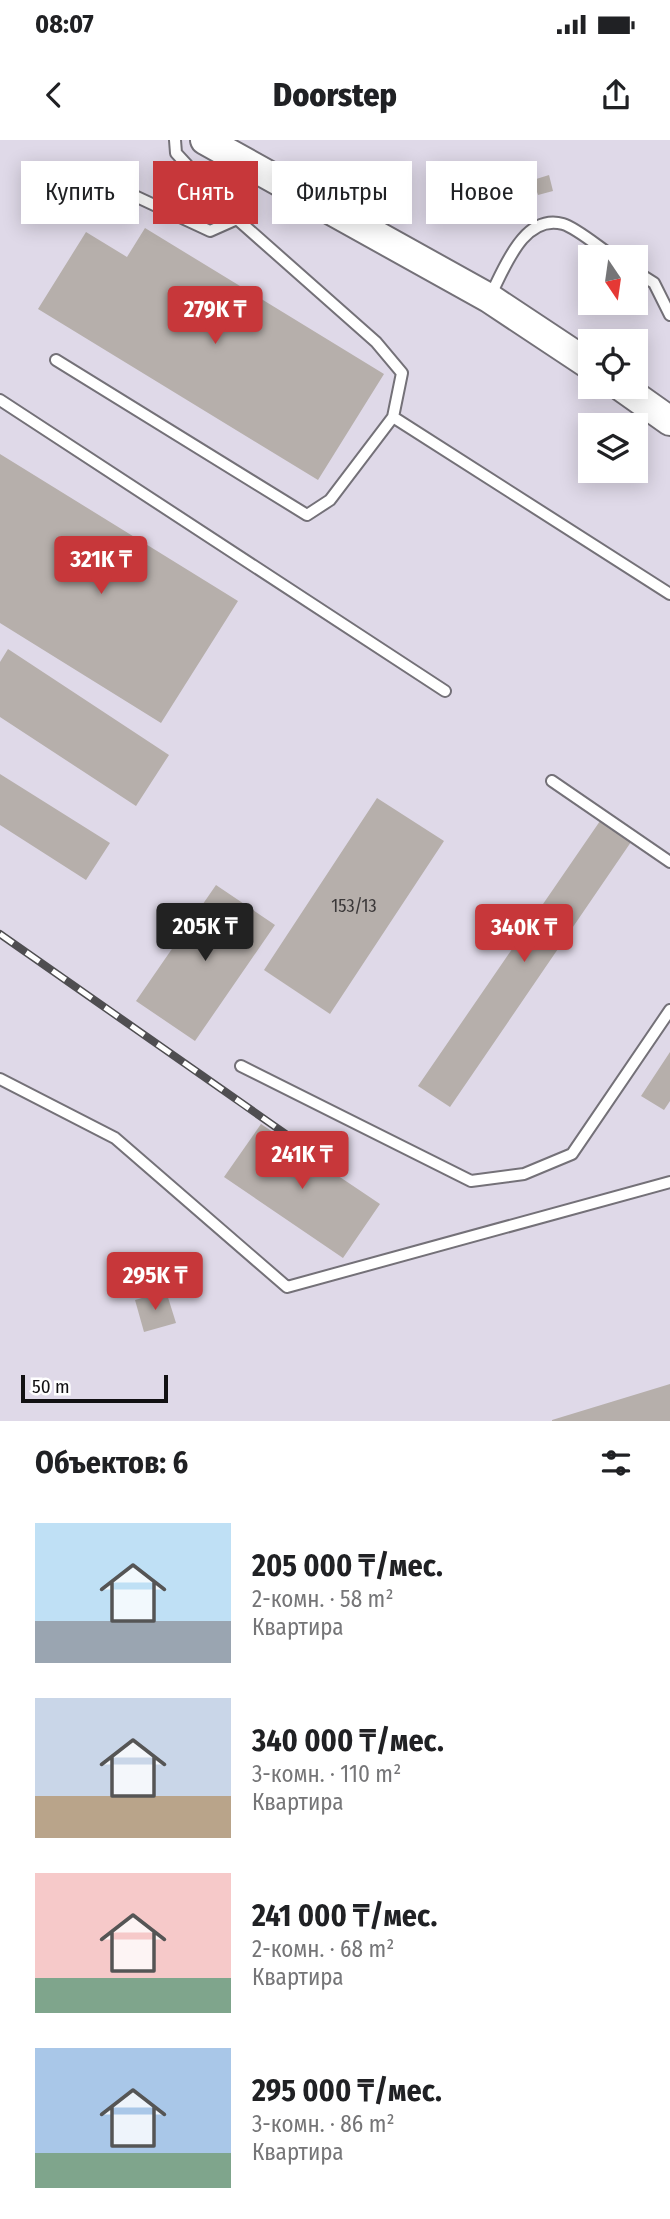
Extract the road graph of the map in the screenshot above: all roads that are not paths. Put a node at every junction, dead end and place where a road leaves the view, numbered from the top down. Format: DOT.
graph roads {
  1 [pos="175,140"];
  2 [pos="205,140"];
  3 [pos="183,161"];
  4 [pos="197,224"];
  5 [pos="225,224"];
  6 [pos="243,224"];
  7 [pos="595,245"];
  8 [pos="648,279"];
  9 [pos="489,298"];
  10 [pos="670,315"];
  11 [pos="578,357"];
  12 [pos="56,360"];
  13 [pos="642,399"];
  14 [pos="0,400"];
  15 [pos="667,414"];
  16 [pos="393,417"];
  17 [pos="670,594"];
  18 [pos="445,691"];
  19 [pos="552,780"];
  20 [pos="670,862"];
  21 [pos="670,1010"];
  22 [pos="241,1066"];
  23 [pos="0,1079"];
  24 [pos="670,1182"];
  1 -- 3 [label="lane"];
  2 -- 9 [label="street"];
  4 -- 5 [label="lane"];
  6 -- 16 [label="lane"];
  7 -- 9 [label="lane"];
  8 -- 10 [label="lane"];
  9 -- 11 [label="street"];
  12 -- 16 [label="lane"];
  13 -- 15 [label="street"];
  14 -- 18 [label="lane"];
  16 -- 17 [label="lane"];
  19 -- 20 [label="lane"];
  21 -- 22 [label="lane"];
  23 -- 24 [label="lane"];
}
